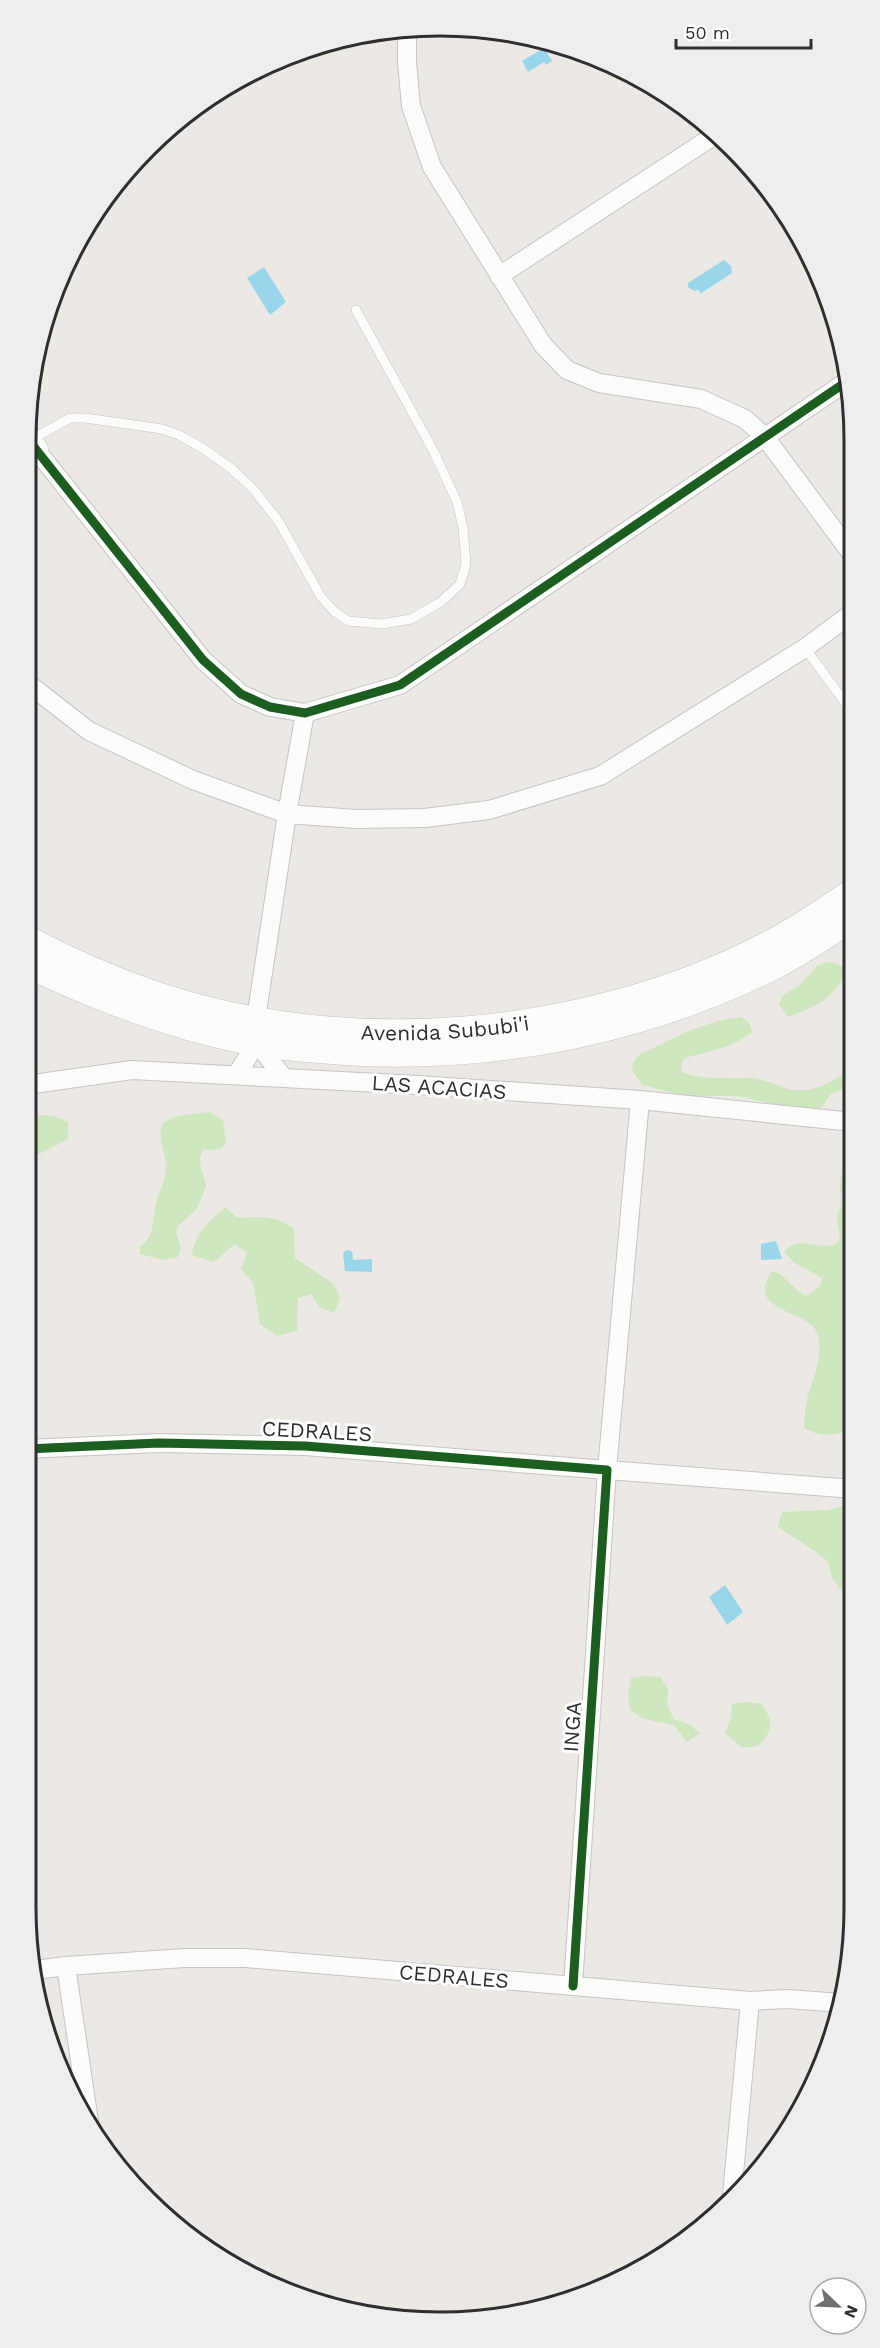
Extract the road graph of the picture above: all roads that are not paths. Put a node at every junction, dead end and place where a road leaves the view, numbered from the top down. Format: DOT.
graph roads {
  1 [pos="407,38"];
  2 [pos="709,139"];
  3 [pos="499,276"];
  4 [pos="356,310"];
  5 [pos="841,386"];
  6 [pos="765,437"];
  7 [pos="36,441"];
  8 [pos="36,455"];
  9 [pos="844,544"];
  10 [pos="844,619"];
  11 [pos="805,648"];
  12 [pos="36,690"];
  13 [pos="844,701"];
  14 [pos="305,713"];
  15 [pos="287,814"];
  16 [pos="844,897"];
  17 [pos="844,923"];
  18 [pos="36,943"];
  19 [pos="36,969"];
  20 [pos="257,1031"];
  21 [pos="236,1075"];
  22 [pos="284,1078"];
  23 [pos="36,1084"];
  24 [pos="640,1100"];
  25 [pos="844,1121"];
  26 [pos="36,1449"];
  27 [pos="607,1470"];
  28 [pos="844,1488"];
  29 [pos="66,1966"];
  30 [pos="41,1969"];
  31 [pos="573,1986"];
  32 [pos="750,2001"];
  33 [pos="832,2002"];
  34 [pos="86,2103"];
  35 [pos="733,2186"];
  1 -- 3 [label="street"];
  2 -- 3 [label="street"];
  3 -- 6 [label="street"];
  4 -- 7 [label="lane"];
  5 -- 6 [label="street"];
  6 -- 9 [label="street"];
  6 -- 14 [label="street"];
  8 -- 14 [label="street"];
  10 -- 11 [label="street"];
  11 -- 13 [label="lane"];
  11 -- 15 [label="street"];
  12 -- 15 [label="street"];
  14 -- 15 [label="street"];
  15 -- 20 [label="street"];
  16 -- 20 [label="street, Avenida Sububi'i"];
  17 -- 20 [label="street, Avenida Sububi'i"];
  18 -- 20 [label="street, Avenida Sububi'i"];
  19 -- 20 [label="street, Avenida Sububi'i"];
  20 -- 21 [label="street"];
  20 -- 22 [label="street"];
  21 -- 22 [label="street, LAS ACACIAS"];
  21 -- 23 [label="street, LAS ACACIAS"];
  22 -- 24 [label="street, LAS ACACIAS"];
  24 -- 25 [label="street, LAS ACACIAS"];
  24 -- 27 [label="street"];
  26 -- 27 [label="street, CEDRALES"];
  27 -- 28 [label="street, CEDRALES"];
  27 -- 31 [label="street, INGA"];
  29 -- 30 [label="street, CEDRALES"];
  29 -- 31 [label="street, CEDRALES"];
  29 -- 34 [label="street"];
  31 -- 32 [label="street, CEDRALES"];
  32 -- 33 [label="street, CEDRALES"];
  32 -- 35 [label="street"];
}
